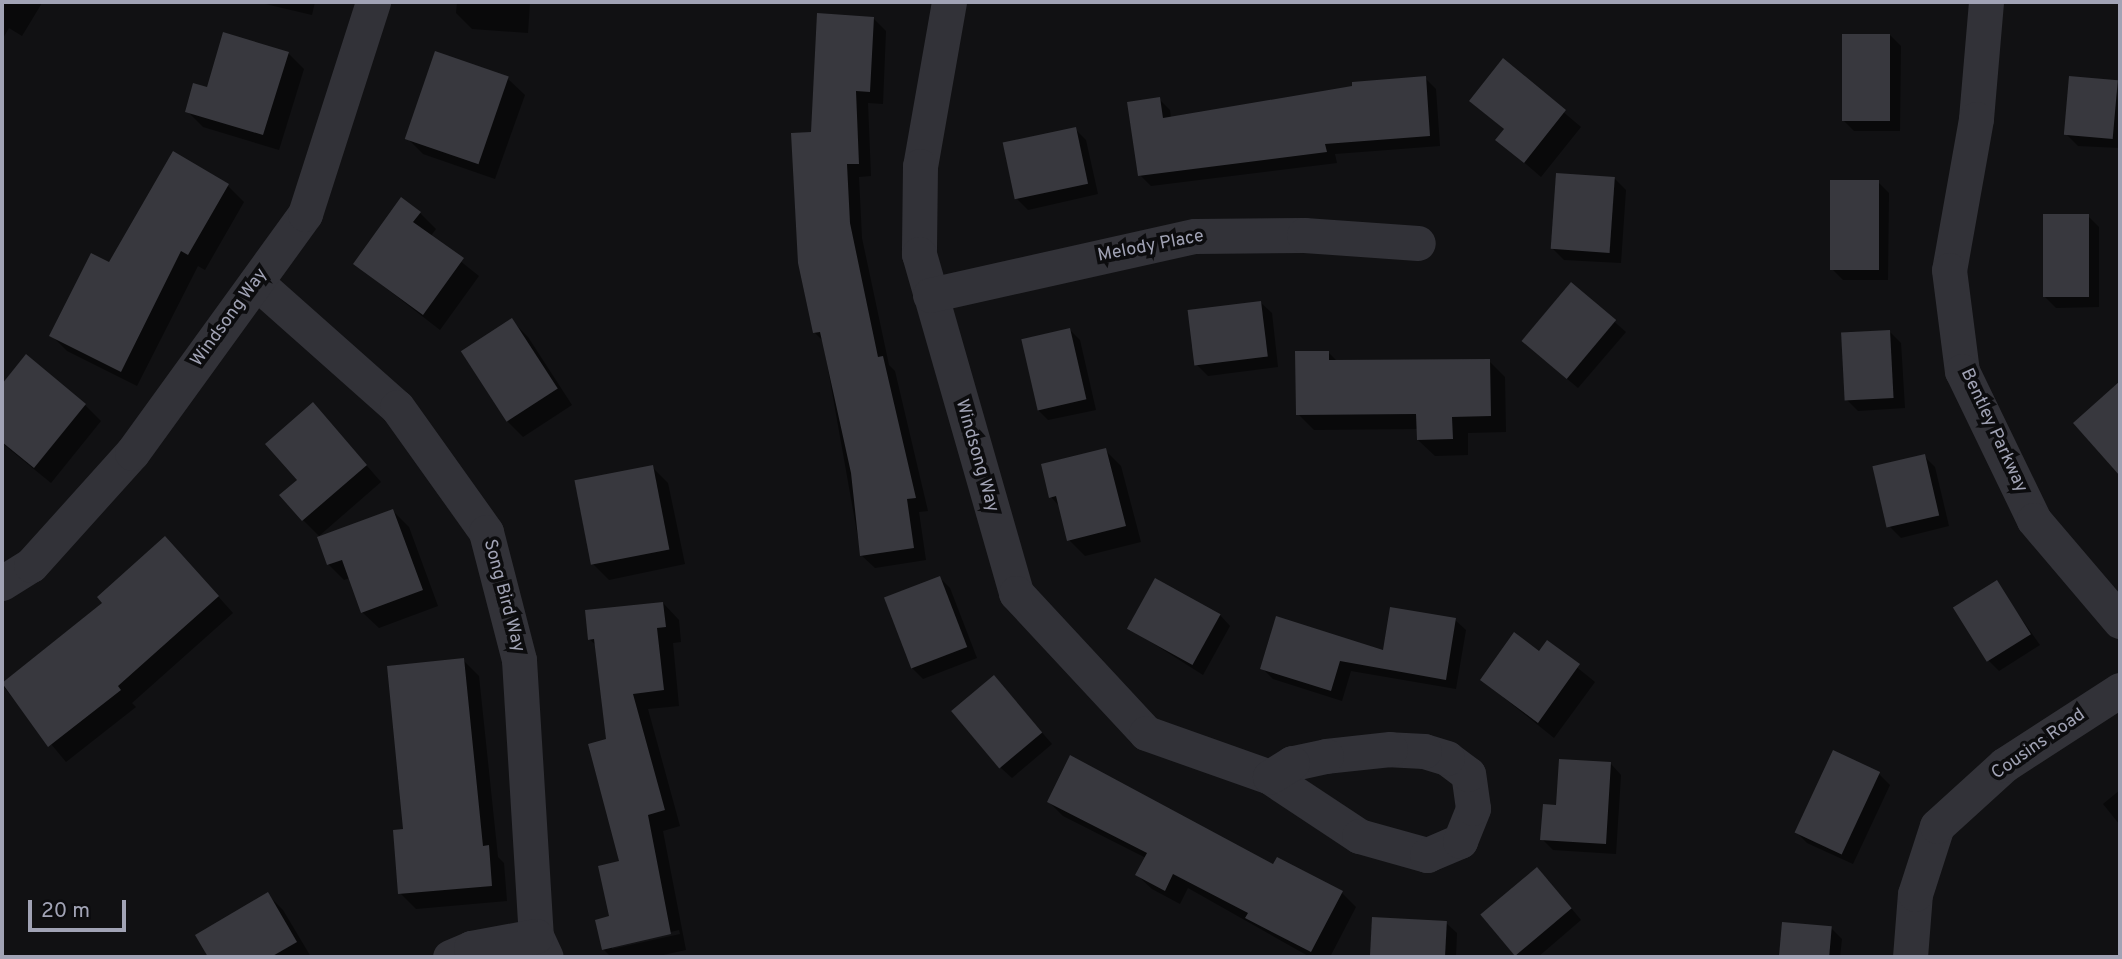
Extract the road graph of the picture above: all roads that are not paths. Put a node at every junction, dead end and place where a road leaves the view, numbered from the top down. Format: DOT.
graph roads {
  1 [pos="373,2"];
  2 [pos="949,2"];
  3 [pos="1986,2"];
  4 [pos="1418,243"];
  5 [pos="256,282"];
  6 [pos="930,295"];
  7 [pos="2,583"];
  8 [pos="2120,621"];
  9 [pos="2120,690"];
  10 [pos="1270,777"];
  11 [pos="541,946"];
  12 [pos="450,957"];
  13 [pos="1910,957"];
  1 -- 5 [label="street, Windsong Way"];
  2 -- 6 [label="street, Windsong Way"];
  3 -- 8 [label="street, Bentley Parkway"];
  4 -- 6 [label="street, Melody Place"];
  5 -- 7 [label="street, Windsong Way"];
  5 -- 11 [label="street, Song Bird Way"];
  6 -- 10 [label="street, Windsong Way"];
  9 -- 13 [label="street, Cousins Road"];
  10 -- 10 [label="street, Windsong Way"];
  11 -- 12 [label="street"];
}
